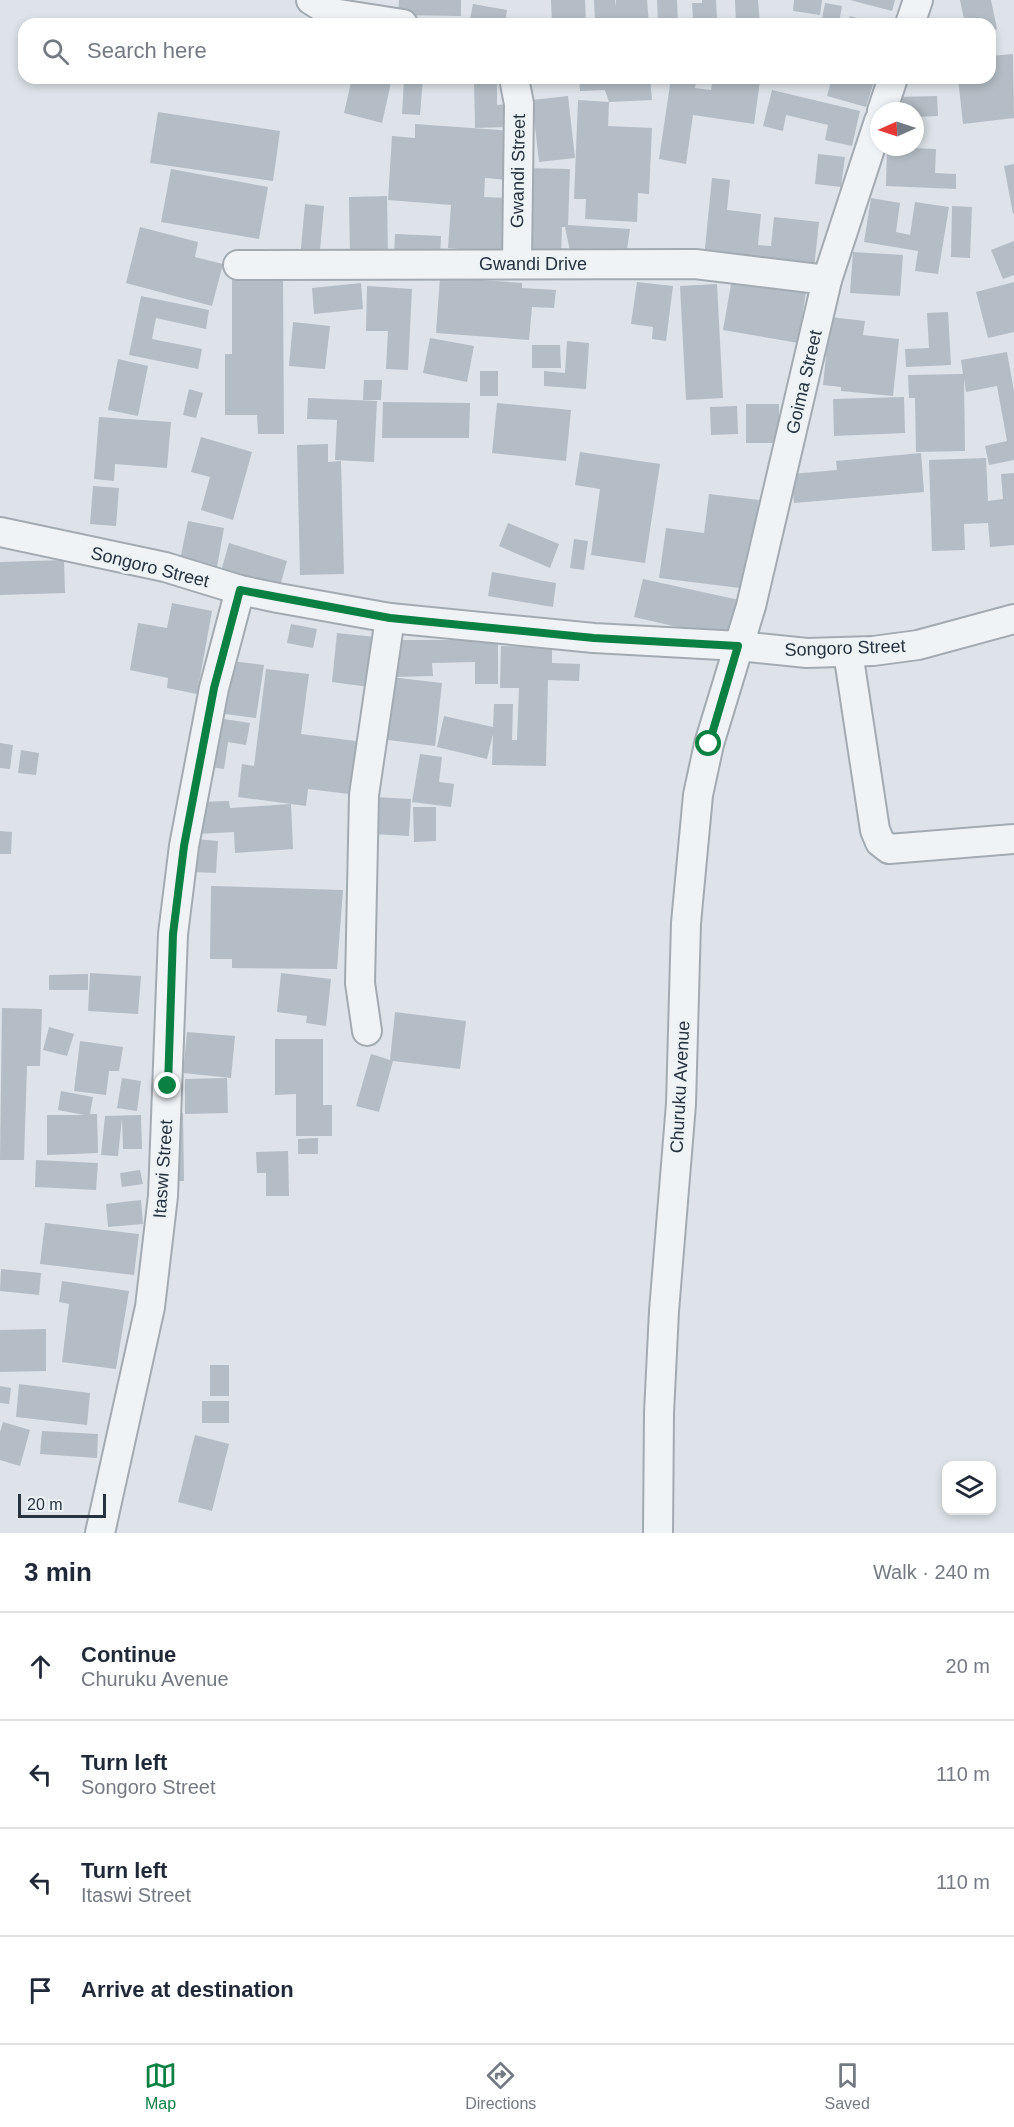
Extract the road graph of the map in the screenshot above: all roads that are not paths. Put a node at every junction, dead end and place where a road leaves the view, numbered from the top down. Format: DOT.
graph roads {
  1 [pos="311,0"];
  2 [pos="918,0"];
  3 [pos="364,18"];
  4 [pos="912,18"];
  5 [pos="515,84"];
  6 [pos="891,84"];
  7 [pos="885,102"];
  8 [pos="870,149"];
  9 [pos="517,264"];
  10 [pos="238,265"];
  11 [pos="827,280"];
  12 [pos="0,532"];
  13 [pos="240,590"];
  14 [pos="390,618"];
  15 [pos="1014,620"];
  16 [pos="738,646"];
  17 [pos="848,652"];
  18 [pos="1014,839"];
  19 [pos="367,1031"];
  20 [pos="100,1533"];
  21 [pos="658,1533"];
  1 -- 3 [label="street"];
  2 -- 4 [label="street"];
  5 -- 9 [label="street, Gwandi Street"];
  6 -- 7 [label="street"];
  8 -- 11 [label="street, Goima Street"];
  9 -- 10 [label="street, Gwandi Drive"];
  9 -- 11 [label="street, Gwandi Drive"];
  11 -- 16 [label="street, Goima Street"];
  12 -- 13 [label="street, Songoro Street"];
  13 -- 14 [label="street, Songoro Street"];
  13 -- 20 [label="street, Itaswi Street"];
  14 -- 16 [label="street, Songoro Street"];
  14 -- 19 [label="street"];
  15 -- 17 [label="street, Songoro Street"];
  16 -- 17 [label="street, Songoro Street"];
  16 -- 21 [label="street, Churuku Avenue"];
  17 -- 18 [label="street"];
}
